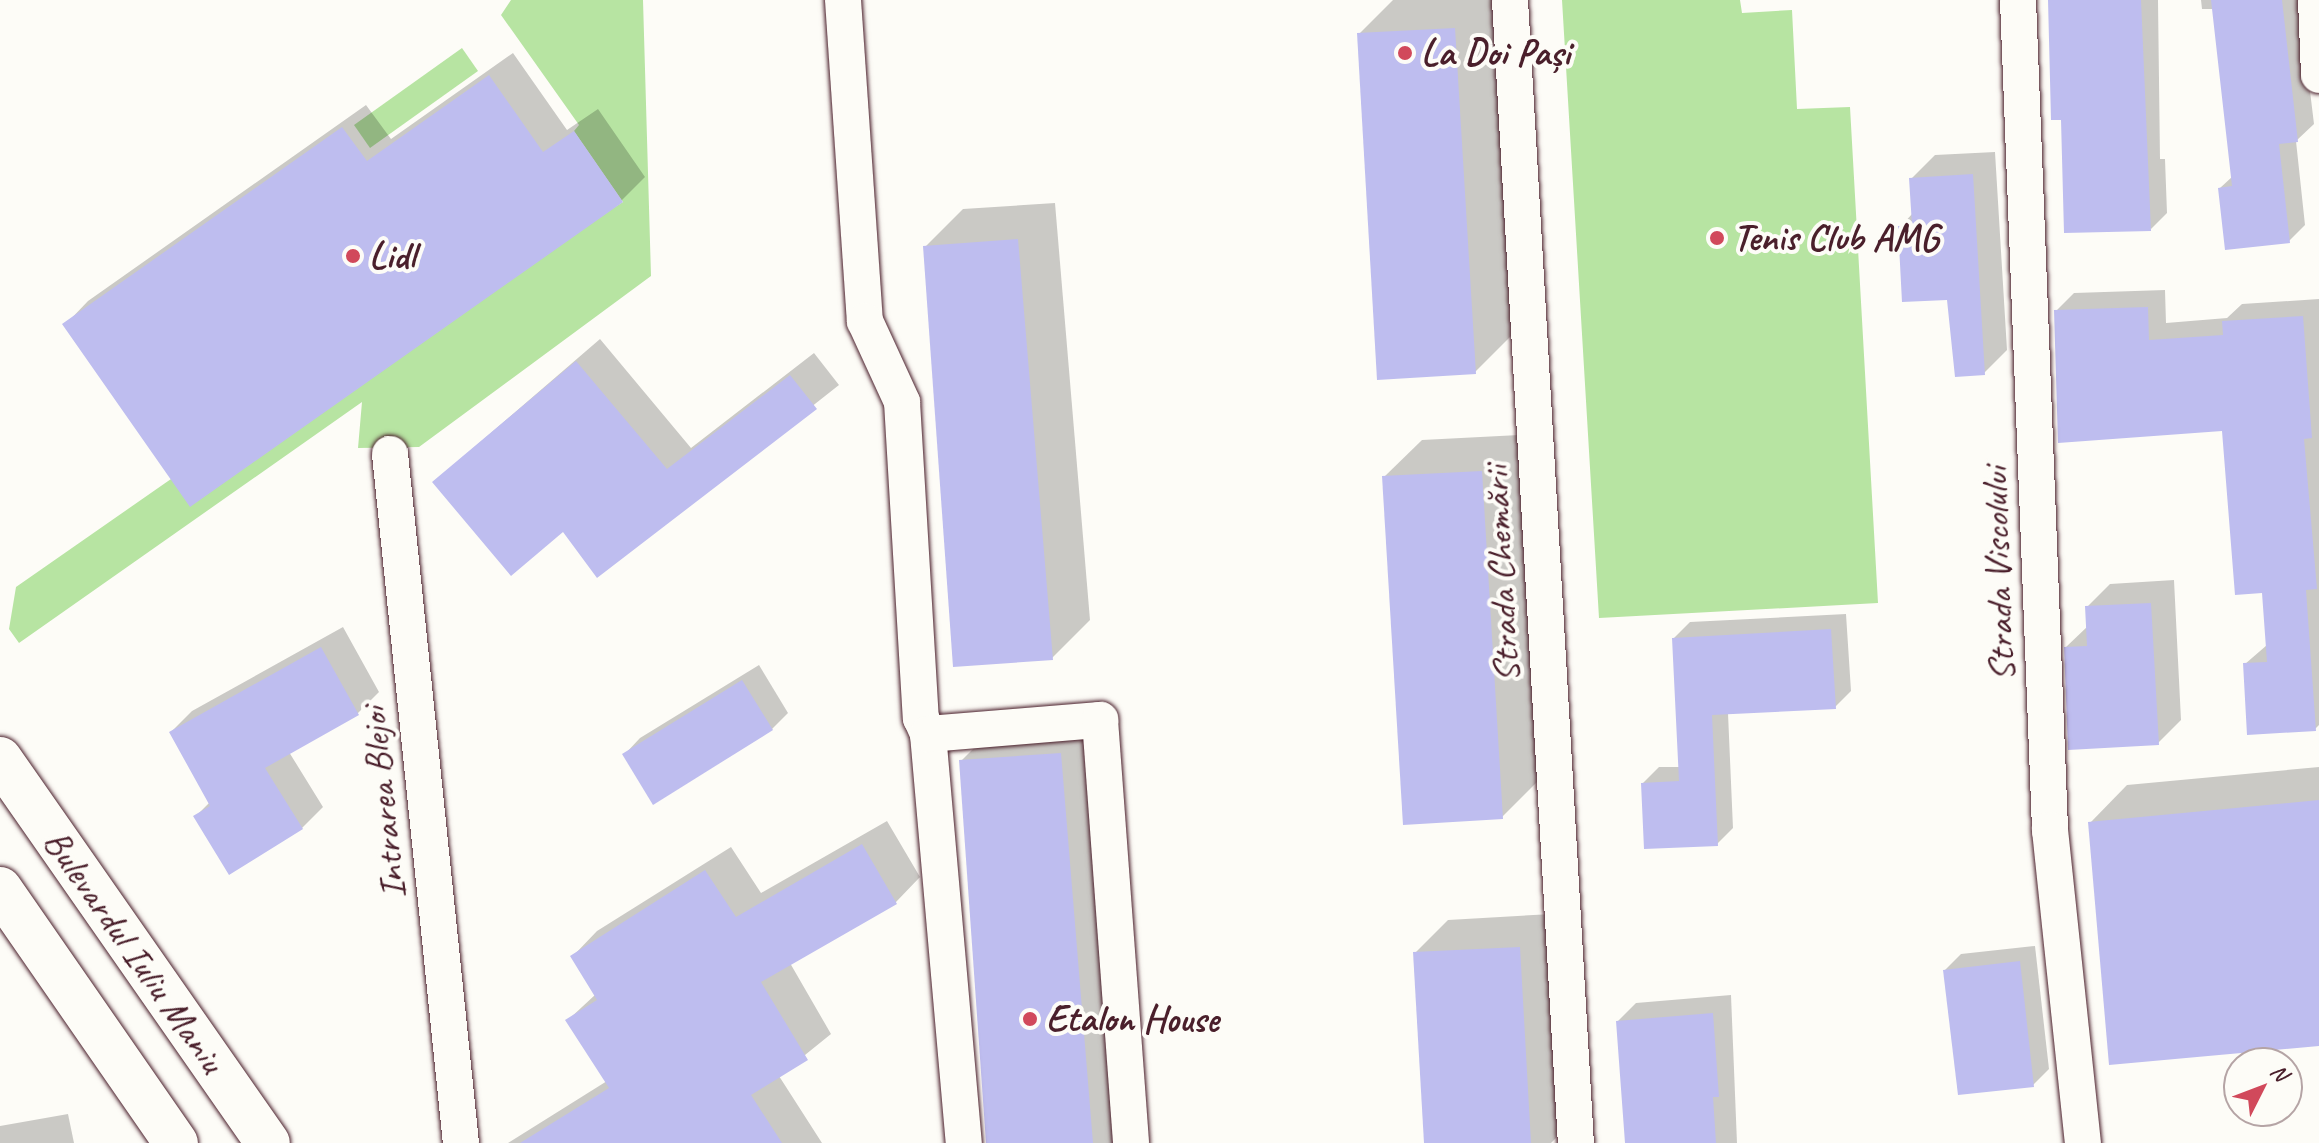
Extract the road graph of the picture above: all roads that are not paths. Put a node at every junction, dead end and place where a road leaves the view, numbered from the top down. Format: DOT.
graph roads {
  1 [pos="843,0"];
  2 [pos="1510,0"];
  3 [pos="2018,0"];
  4 [pos="2316,0"];
  5 [pos="2319,75"];
  6 [pos="390,454"];
  7 [pos="928,734"];
  8 [pos="0,759"];
  9 [pos="0,889"];
  10 [pos="176,1143"];
  11 [pos="268,1143"];
  12 [pos="461,1143"];
  13 [pos="964,1143"];
  14 [pos="1131,1143"];
  15 [pos="1576,1143"];
  16 [pos="2083,1143"];
  1 -- 7 [label="street"];
  2 -- 15 [label="street, Strada Chemării"];
  3 -- 16 [label="street, Strada Viscolului"];
  4 -- 5 [label="street"];
  6 -- 12 [label="street, Intrarea Blejoi"];
  7 -- 13 [label="street"];
  7 -- 14 [label="street"];
  8 -- 11 [label="main road, Bulevardul Iuliu Maniu"];
  9 -- 10 [label="main road, Bulevardul Iuliu Maniu"];
}
